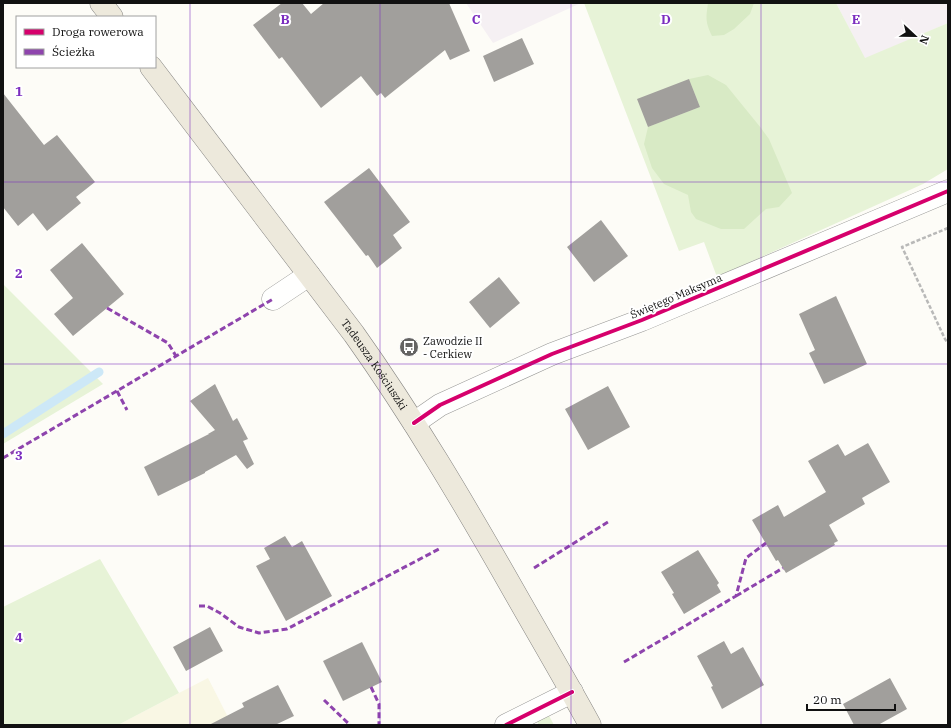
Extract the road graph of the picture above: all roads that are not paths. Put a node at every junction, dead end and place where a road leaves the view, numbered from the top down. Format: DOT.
graph roads {
  1 [pos="101,3"];
  2 [pos="111,16"];
  3 [pos="152,68"];
  4 [pos="948,191"];
  5 [pos="309,275"];
  6 [pos="273,299"];
  7 [pos="414,423"];
  8 [pos="572,692"];
  9 [pos="506,725"];
  10 [pos="590,725"];
  1 -- 2 [label="main road"];
  3 -- 5 [label="main road, Tadeusza Kościuszki"];
  4 -- 7 [label="street, Świętego Maksyma"];
  5 -- 6 [label="street"];
  5 -- 7 [label="main road, Tadeusza Kościuszki"];
  7 -- 8 [label="main road, Tadeusza Kościuszki"];
  8 -- 9 [label="street"];
  8 -- 10 [label="main road, Tadeusza Kościuszki"];
}
